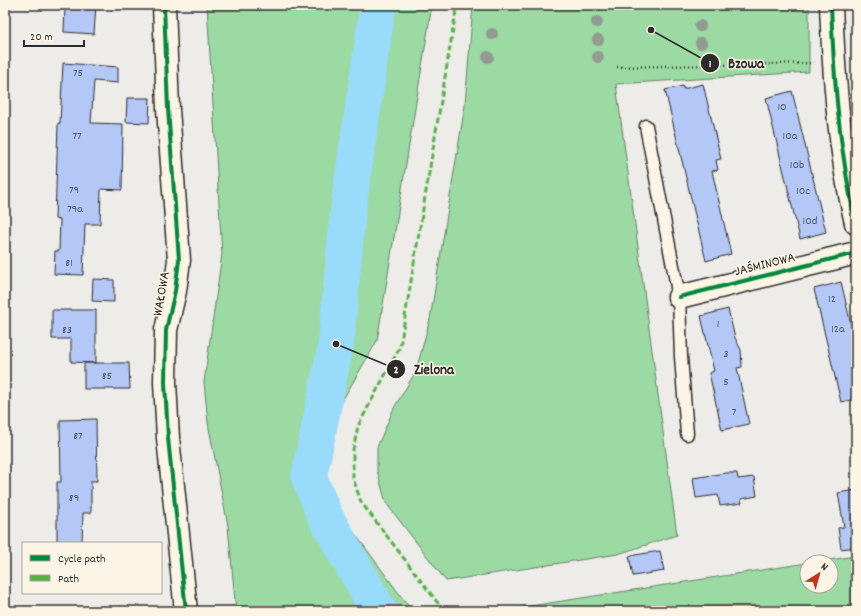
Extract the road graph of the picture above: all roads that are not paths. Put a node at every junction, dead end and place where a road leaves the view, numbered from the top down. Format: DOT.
graph roads {
  1 [pos="164,5"];
  2 [pos="831,5"];
  3 [pos="646,126"];
  4 [pos="856,223"];
  5 [pos="856,253"];
  6 [pos="678,297"];
  7 [pos="687,434"];
  8 [pos="186,611"];
  1 -- 8 [label="street, WAŁOWA"];
  2 -- 4 [label="street"];
  3 -- 6 [label="lane"];
  5 -- 6 [label="street, JAŚMINOWA"];
  6 -- 7 [label="lane"];
}
